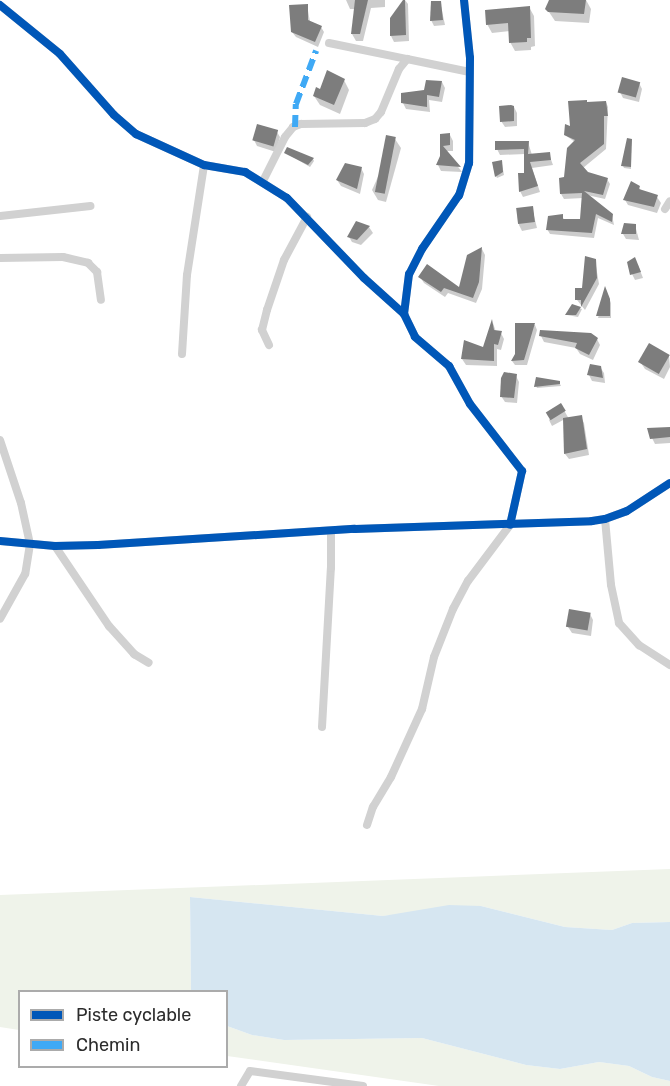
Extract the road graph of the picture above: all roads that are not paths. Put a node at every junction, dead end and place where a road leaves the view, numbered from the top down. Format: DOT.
graph roads {
  1 [pos="464,0"];
  2 [pos="0,5"];
  3 [pos="329,43"];
  4 [pos="407,59"];
  5 [pos="470,72"];
  6 [pos="204,165"];
  7 [pos="263,181"];
  8 [pos="90,206"];
  9 [pos="0,216"];
  10 [pos="307,217"];
  11 [pos="0,258"];
  12 [pos="101,300"];
  13 [pos="404,314"];
  14 [pos="269,345"];
  15 [pos="182,354"];
  16 [pos="0,440"];
  17 [pos="670,483"];
  18 [pos="605,519"];
  19 [pos="510,525"];
  20 [pos="331,532"];
  21 [pos="0,541"];
  22 [pos="30,544"];
  23 [pos="55,546"];
  24 [pos="0,619"];
  25 [pos="149,663"];
  26 [pos="670,665"];
  27 [pos="322,727"];
  28 [pos="367,825"];
  29 [pos="242,1086"];
  30 [pos="363,1086"];
  1 -- 5 [label="street"];
  2 -- 6 [label="street"];
  3 -- 4 [label="street"];
  4 -- 5 [label="street"];
  4 -- 7 [label="street"];
  5 -- 13 [label="street"];
  6 -- 7 [label="street"];
  6 -- 15 [label="street"];
  7 -- 10 [label="street"];
  8 -- 9 [label="street"];
  10 -- 13 [label="street"];
  10 -- 14 [label="street"];
  11 -- 12 [label="street"];
  13 -- 19 [label="street"];
  16 -- 22 [label="street"];
  17 -- 18 [label="street"];
  18 -- 19 [label="street"];
  18 -- 26 [label="street"];
  19 -- 20 [label="street"];
  19 -- 28 [label="street"];
  20 -- 23 [label="street"];
  20 -- 27 [label="street"];
  21 -- 22 [label="street"];
  22 -- 23 [label="street"];
  22 -- 24 [label="street"];
  23 -- 25 [label="street"];
  29 -- 30 [label="street"];
}
